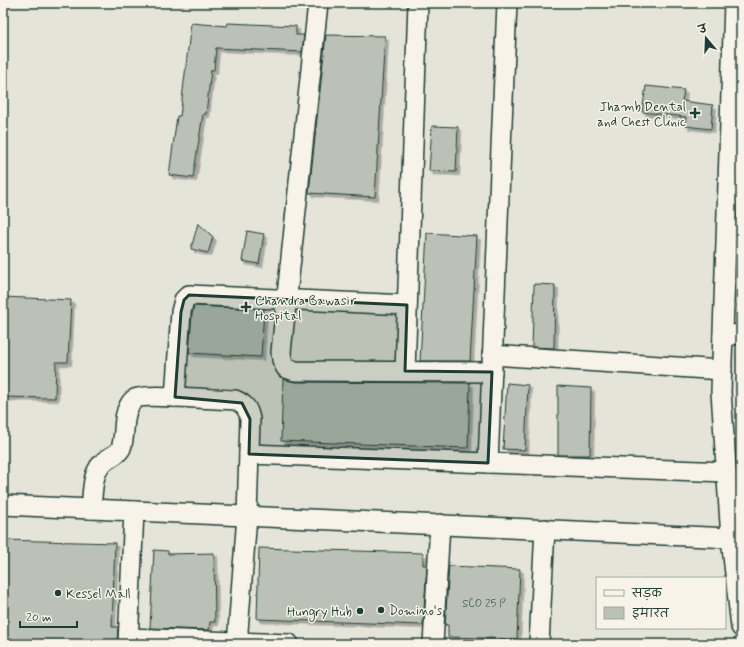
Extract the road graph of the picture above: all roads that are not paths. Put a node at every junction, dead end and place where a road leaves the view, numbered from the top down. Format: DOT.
graph roads {
  1 [pos="318,3"];
  2 [pos="418,3"];
  3 [pos="507,3"];
  4 [pos="734,3"];
  5 [pos="736,73"];
  6 [pos="734,183"];
  7 [pos="287,300"];
  8 [pos="407,305"];
  9 [pos="732,335"];
  10 [pos="492,363"];
  11 [pos="722,370"];
  12 [pos="405,371"];
  13 [pos="174,397"];
  14 [pos="249,454"];
  15 [pos="488,463"];
  16 [pos="732,482"];
  17 [pos="3,505"];
  18 [pos="91,509"];
  19 [pos="134,511"];
  20 [pos="247,516"];
  21 [pos="440,524"];
  22 [pos="545,529"];
  23 [pos="731,538"];
  24 [pos="741,627"];
  25 [pos="129,641"];
  26 [pos="238,643"];
  27 [pos="289,644"];
  28 [pos="433,644"];
  29 [pos="538,644"];
  1 -- 7 [label="street"];
  2 -- 8 [label="street"];
  3 -- 10 [label="street"];
  4 -- 5 [label="street"];
  5 -- 6 [label="street"];
  6 -- 9 [label="street"];
  7 -- 8 [label="street"];
  7 -- 12 [label="street"];
  7 -- 13 [label="street"];
  8 -- 12 [label="street"];
  9 -- 11 [label="street"];
  10 -- 11 [label="street"];
  10 -- 12 [label="street"];
  10 -- 15 [label="street"];
  11 -- 16 [label="street"];
  13 -- 14 [label="street"];
  13 -- 18 [label="street"];
  14 -- 15 [label="street"];
  14 -- 20 [label="street"];
  15 -- 16 [label="street"];
  16 -- 23 [label="street"];
  17 -- 18 [label="street"];
  18 -- 19 [label="street"];
  19 -- 20 [label="street"];
  19 -- 25 [label="street"];
  20 -- 21 [label="street"];
  20 -- 26 [label="street"];
  21 -- 22 [label="street"];
  21 -- 28 [label="street"];
  22 -- 23 [label="street"];
  22 -- 29 [label="street"];
  23 -- 24 [label="street"];
  25 -- 26 [label="street"];
  26 -- 27 [label="street"];
}
